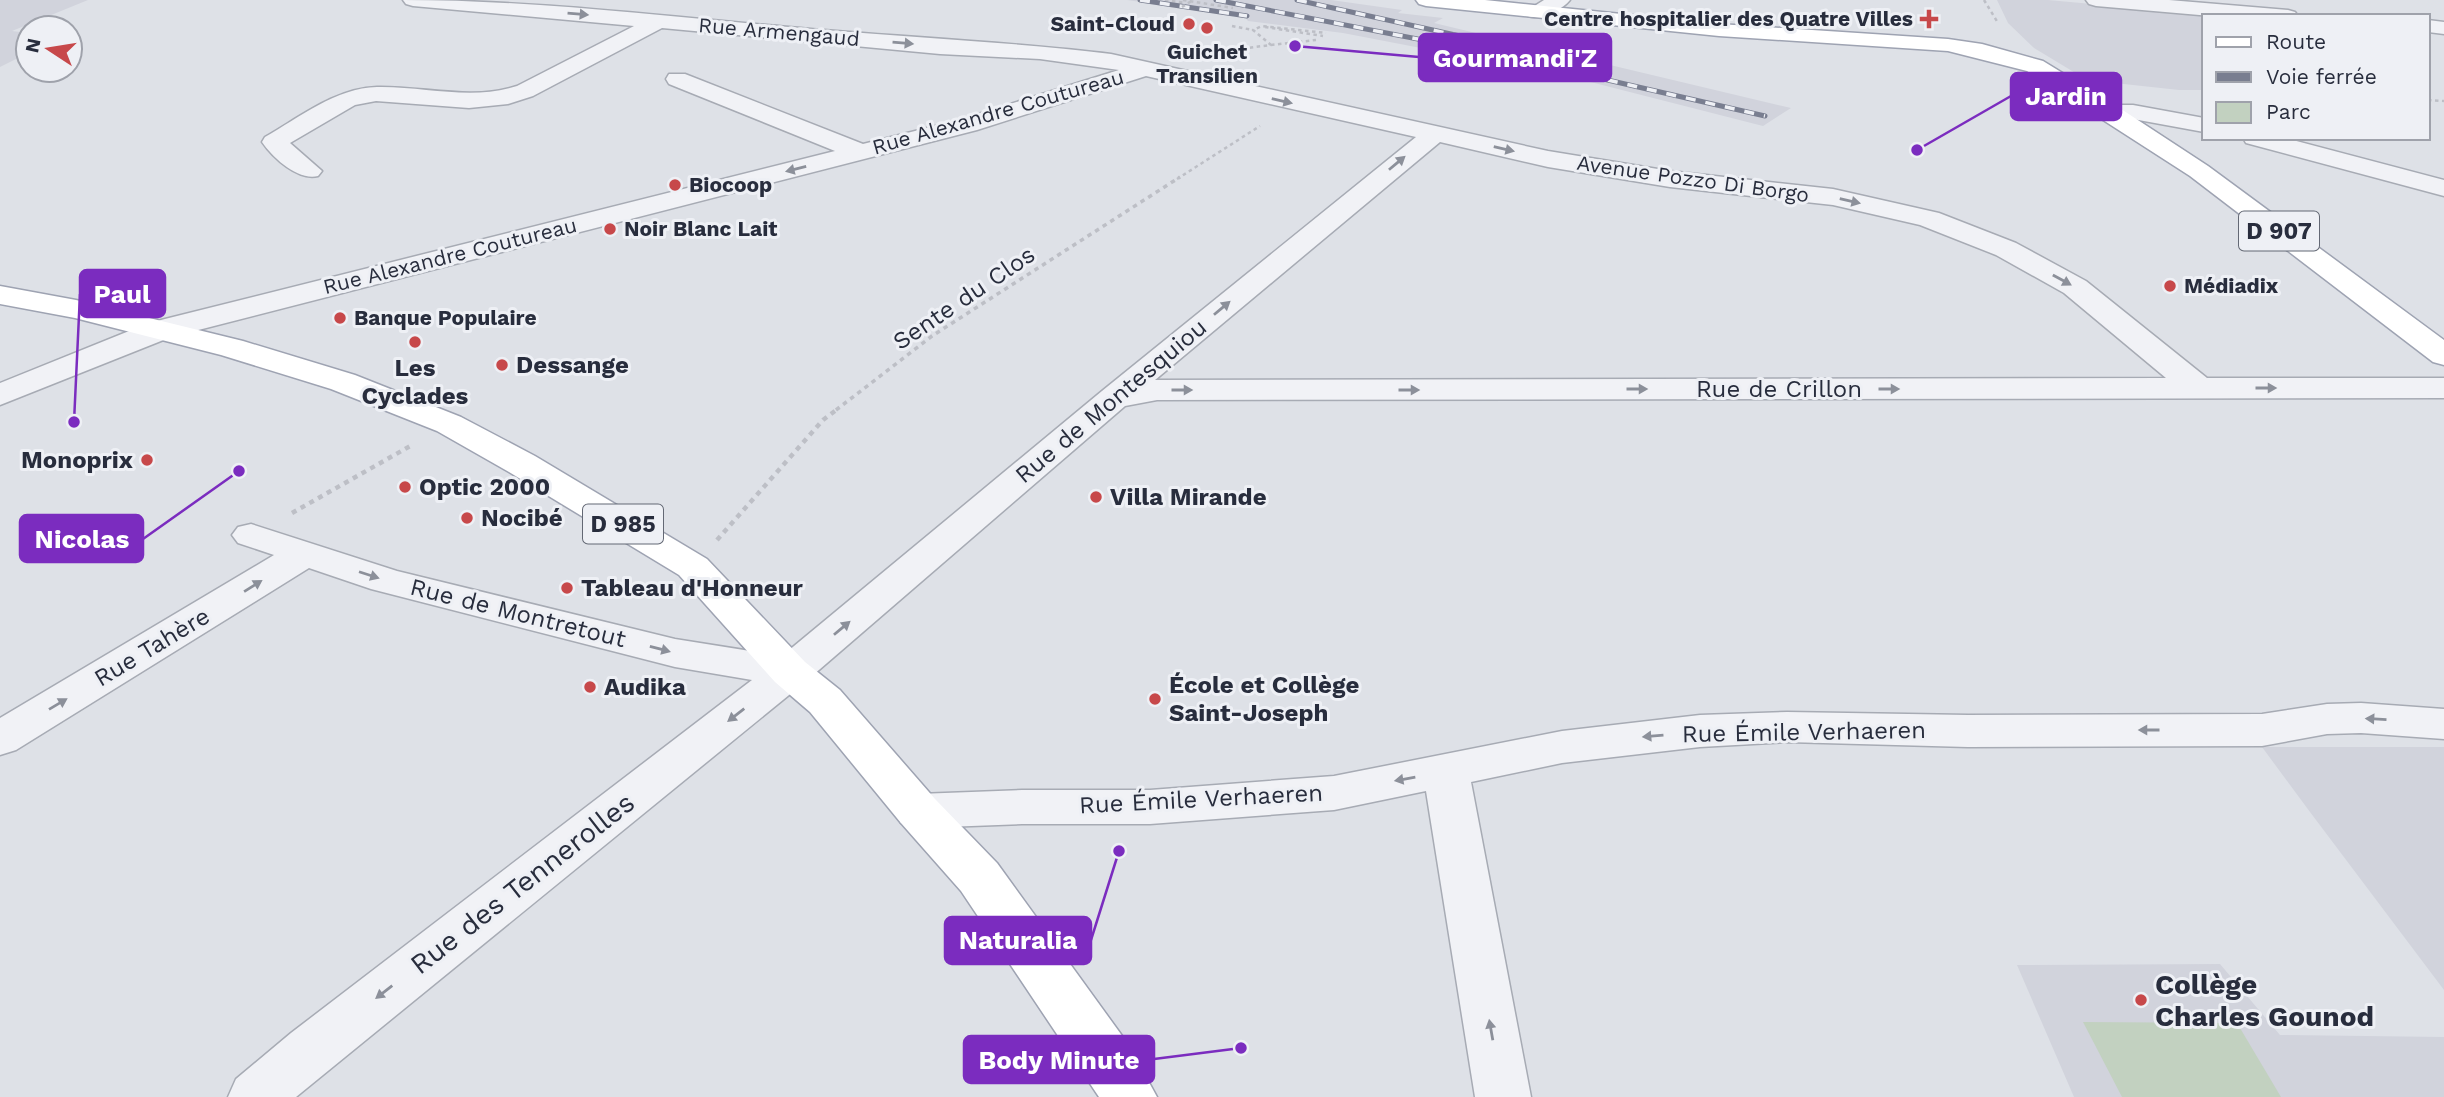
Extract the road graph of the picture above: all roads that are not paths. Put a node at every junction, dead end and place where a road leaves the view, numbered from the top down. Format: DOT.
graph roads {
  1 [pos="413,0"];
  2 [pos="1426,0"];
  3 [pos="1560,0"];
  4 [pos="2096,0"];
  5 [pos="1535,12"];
  6 [pos="2264,14"];
  7 [pos="660,22"];
  8 [pos="1144,69"];
  9 [pos="677,79"];
  10 [pos="2110,112"];
  11 [pos="2202,125"];
  12 [pos="1435,134"];
  13 [pos="2263,140"];
  14 [pos="860,152"];
  15 [pos="309,171"];
  16 [pos="2414,180"];
  17 [pos="2444,181"];
  18 [pos="2444,188"];
  19 [pos="2444,197"];
  20 [pos="0,295"];
  21 [pos="160,330"];
  22 [pos="2444,355"];
  23 [pos="2444,387"];
  24 [pos="2198,388"];
  25 [pos="0,395"];
  26 [pos="1114,398"];
  27 [pos="251,535"];
  28 [pos="304,554"];
  29 [pos="790,672"];
  30 [pos="2444,724"];
  31 [pos="0,739"];
  32 [pos="1446,771"];
  33 [pos="918,811"];
  34 [pos="256,1097"];
  35 [pos="1129,1097"];
  36 [pos="1503,1097"];
  1 -- 7 [label="street, Rue Armengaud, one-way"];
  2 -- 5 [label="main road, D 907"];
  3 -- 5 [label="street"];
  4 -- 6 [label="street"];
  5 -- 10 [label="main road, D 907"];
  7 -- 8 [label="street, Rue Armengaud, one-way"];
  7 -- 15 [label="street"];
  8 -- 12 [label="street, Avenue Pozzo Di Borgo, one-way"];
  8 -- 14 [label="street, Rue Alexandre Coutureau"];
  9 -- 14 [label="street"];
  10 -- 11 [label="street"];
  10 -- 22 [label="main road, D 907"];
  12 -- 24 [label="street, Avenue Pozzo Di Borgo, one-way"];
  26 -- 12 [label="street, Rue de Montesquiou, one-way"];
  13 -- 16 [label="street"];
  14 -- 21 [label="street, Rue Alexandre Coutureau, one-way"];
  16 -- 17 [label="street"];
  16 -- 18 [label="street"];
  16 -- 19 [label="street"];
  20 -- 21 [label="main road, D 985"];
  21 -- 25 [label="street, Rue Alexandre Coutureau"];
  21 -- 29 [label="main road, D 985"];
  24 -- 23 [label="street, Rue de Crillon, one-way"];
  26 -- 24 [label="street, Rue de Crillon, one-way"];
  29 -- 26 [label="street, Rue de Montesquiou, one-way"];
  27 -- 28 [label="street, Rue de Montretout"];
  28 -- 29 [label="street, Rue de Montretout, one-way"];
  31 -- 28 [label="street, Rue Tahère, one-way"];
  29 -- 33 [label="main road, D 985"];
  29 -- 34 [label="street, Rue des Tennerolles, one-way"];
  30 -- 32 [label="street, Rue Émile Verhaeren, one-way"];
  32 -- 33 [label="street, Rue Émile Verhaeren, one-way"];
  36 -- 32 [label="street, one-way"];
  33 -- 35 [label="main road, D 985"];
}
